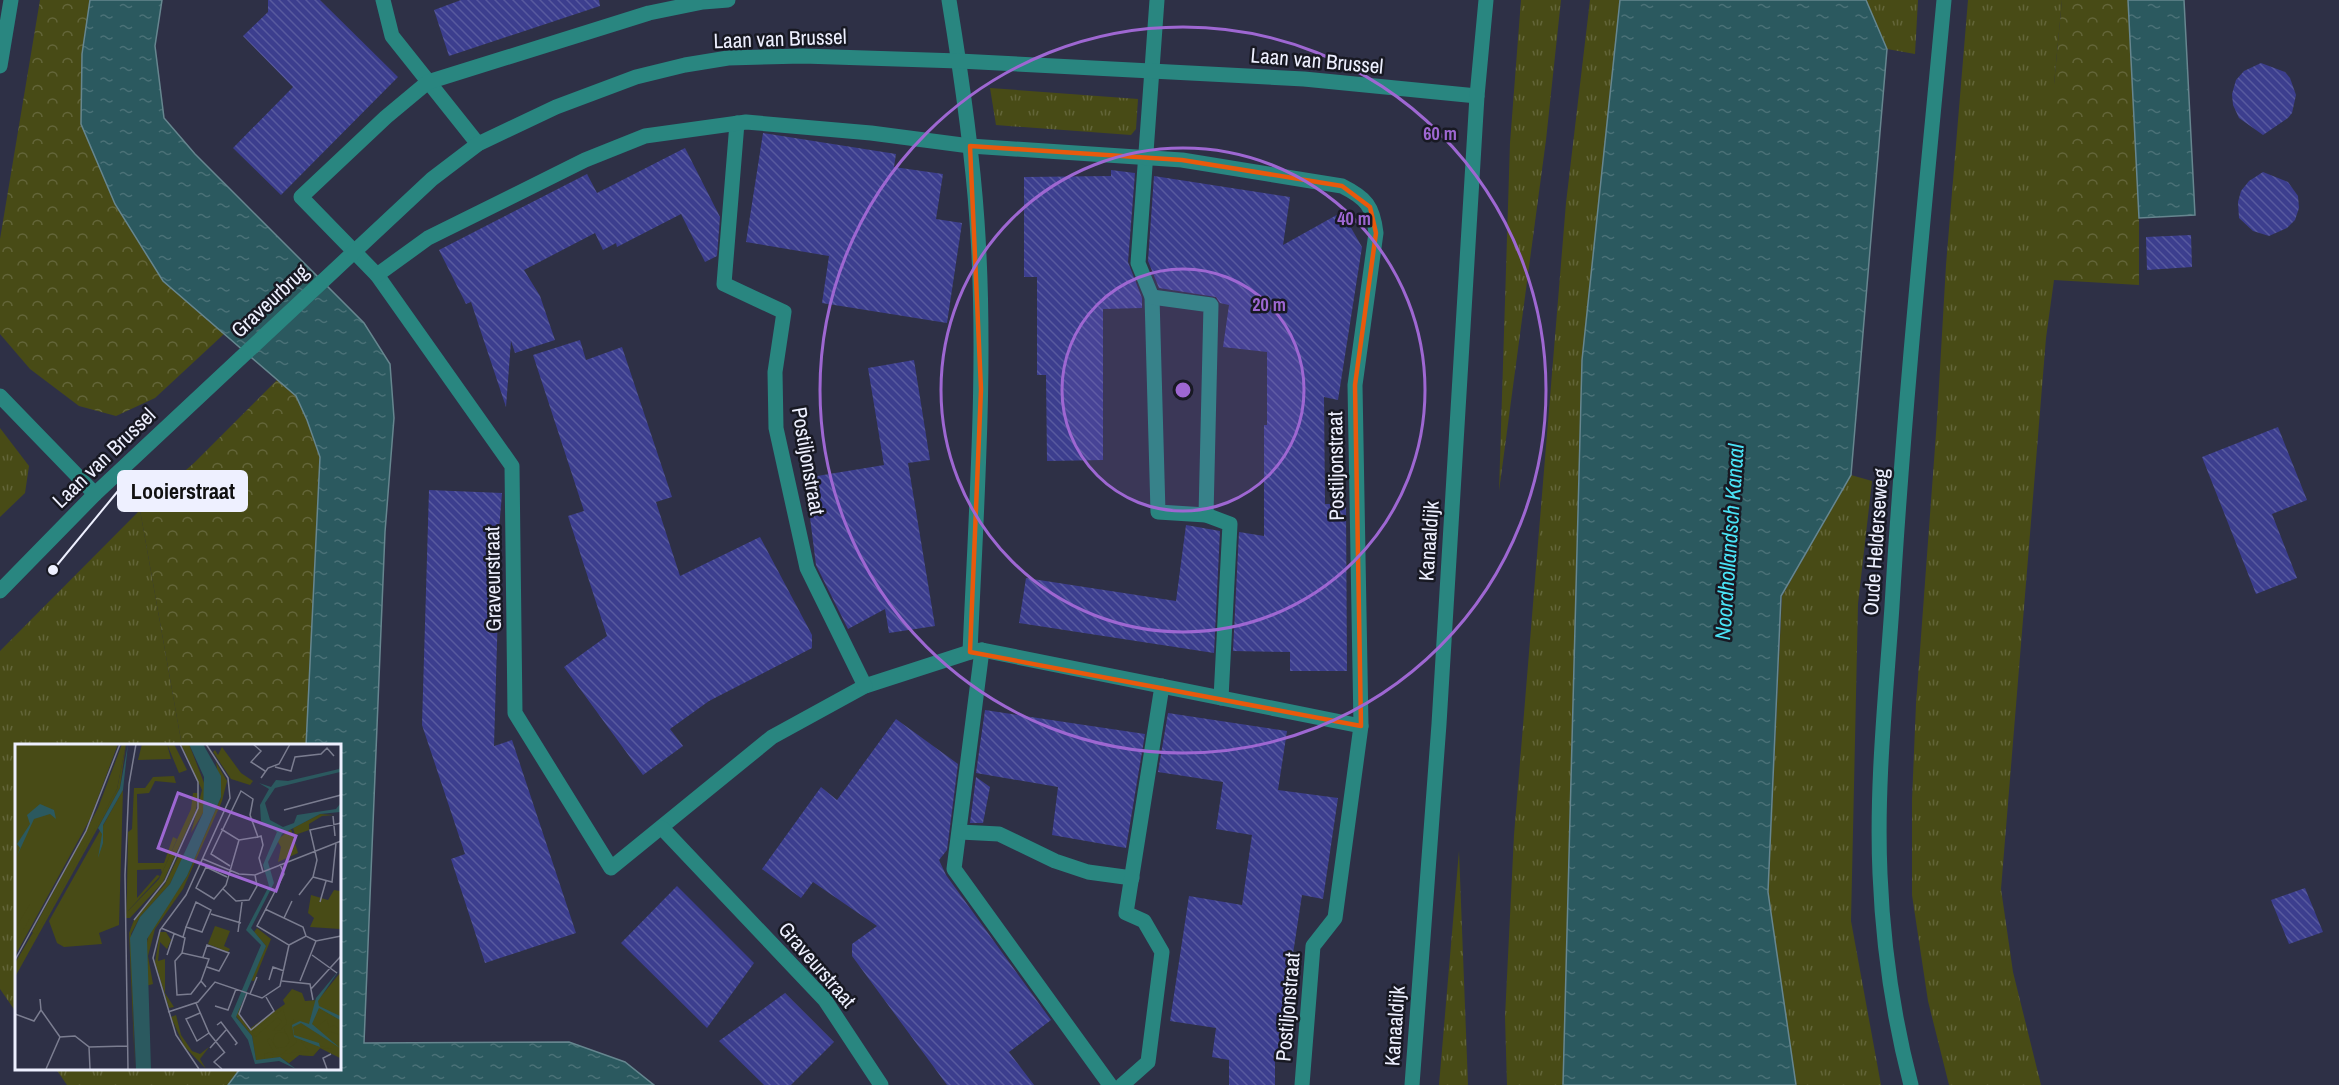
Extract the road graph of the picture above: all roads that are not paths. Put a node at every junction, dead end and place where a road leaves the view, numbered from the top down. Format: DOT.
graph roads {
  1 [pos="10,0"];
  2 [pos="382,0"];
  3 [pos="728,0"];
  4 [pos="949,0"];
  5 [pos="1157,0"];
  6 [pos="1486,0"];
  7 [pos="1944,0"];
  8 [pos="959,61"];
  9 [pos="0,66"];
  10 [pos="1152,71"];
  11 [pos="428,82"];
  12 [pos="1477,96"];
  13 [pos="737,123"];
  14 [pos="478,144"];
  15 [pos="970,146"];
  16 [pos="1146,156"];
  17 [pos="354,250"];
  18 [pos="328,274"];
  19 [pos="377,274"];
  20 [pos="1152,297"];
  21 [pos="240,358"];
  22 [pos="0,396"];
  23 [pos="95,494"];
  24 [pos="1206,515"];
  25 [pos="0,591"];
  26 [pos="976,651"];
  27 [pos="865,686"];
  28 [pos="1161,686"];
  29 [pos="1221,698"];
  30 [pos="1361,726"];
  31 [pos="662,828"];
  32 [pos="960,832"];
  33 [pos="1132,878"];
  34 [pos="881,1085"];
  35 [pos="1110,1085"];
  36 [pos="1122,1085"];
  37 [pos="1302,1085"];
  38 [pos="1412,1085"];
  39 [pos="1911,1085"];
  1 -- 9 [label="street"];
  2 -- 11 [label="street"];
  3 -- 11 [label="street, Laan van Brussel"];
  4 -- 8 [label="street"];
  5 -- 10 [label="street"];
  6 -- 12 [label="street, Kanaaldijk"];
  7 -- 39 [label="street, Oude Helderseweg"];
  8 -- 10 [label="street, Laan van Brussel"];
  8 -- 14 [label="street, Laan van Brussel"];
  8 -- 15 [label="street"];
  10 -- 12 [label="street, Laan van Brussel"];
  10 -- 16 [label="street"];
  11 -- 14 [label="street"];
  11 -- 17 [label="street, Laan van Brussel"];
  12 -- 38 [label="street, Kanaaldijk"];
  13 -- 15 [label="street"];
  13 -- 19 [label="street"];
  13 -- 27 [label="street, Postiljonstraat"];
  14 -- 17 [label="street, Laan van Brussel"];
  15 -- 16 [label="street"];
  15 -- 26 [label="street"];
  16 -- 20 [label="street"];
  16 -- 30 [label="street, Postiljonstraat"];
  17 -- 18 [label="street, Laan van Brussel"];
  17 -- 19 [label="street, Graveurstraat"];
  18 -- 21 [label="street, Graveurbrug"];
  19 -- 31 [label="street, Graveurstraat"];
  20 -- 24 [label="street"];
  20 -- 24 [label="street"];
  21 -- 23 [label="street, Laan van Brussel"];
  22 -- 23 [label="street"];
  23 -- 25 [label="street, Laan van Brussel"];
  24 -- 29 [label="street"];
  26 -- 27 [label="street, Graveurstraat"];
  26 -- 28 [label="street"];
  26 -- 32 [label="street"];
  27 -- 31 [label="street, Graveurstraat"];
  28 -- 29 [label="street"];
  28 -- 33 [label="street"];
  29 -- 30 [label="street"];
  30 -- 37 [label="street, Postiljonstraat"];
  31 -- 34 [label="street, Graveurstraat"];
  32 -- 33 [label="street"];
  32 -- 35 [label="street"];
  33 -- 36 [label="street"];
}
